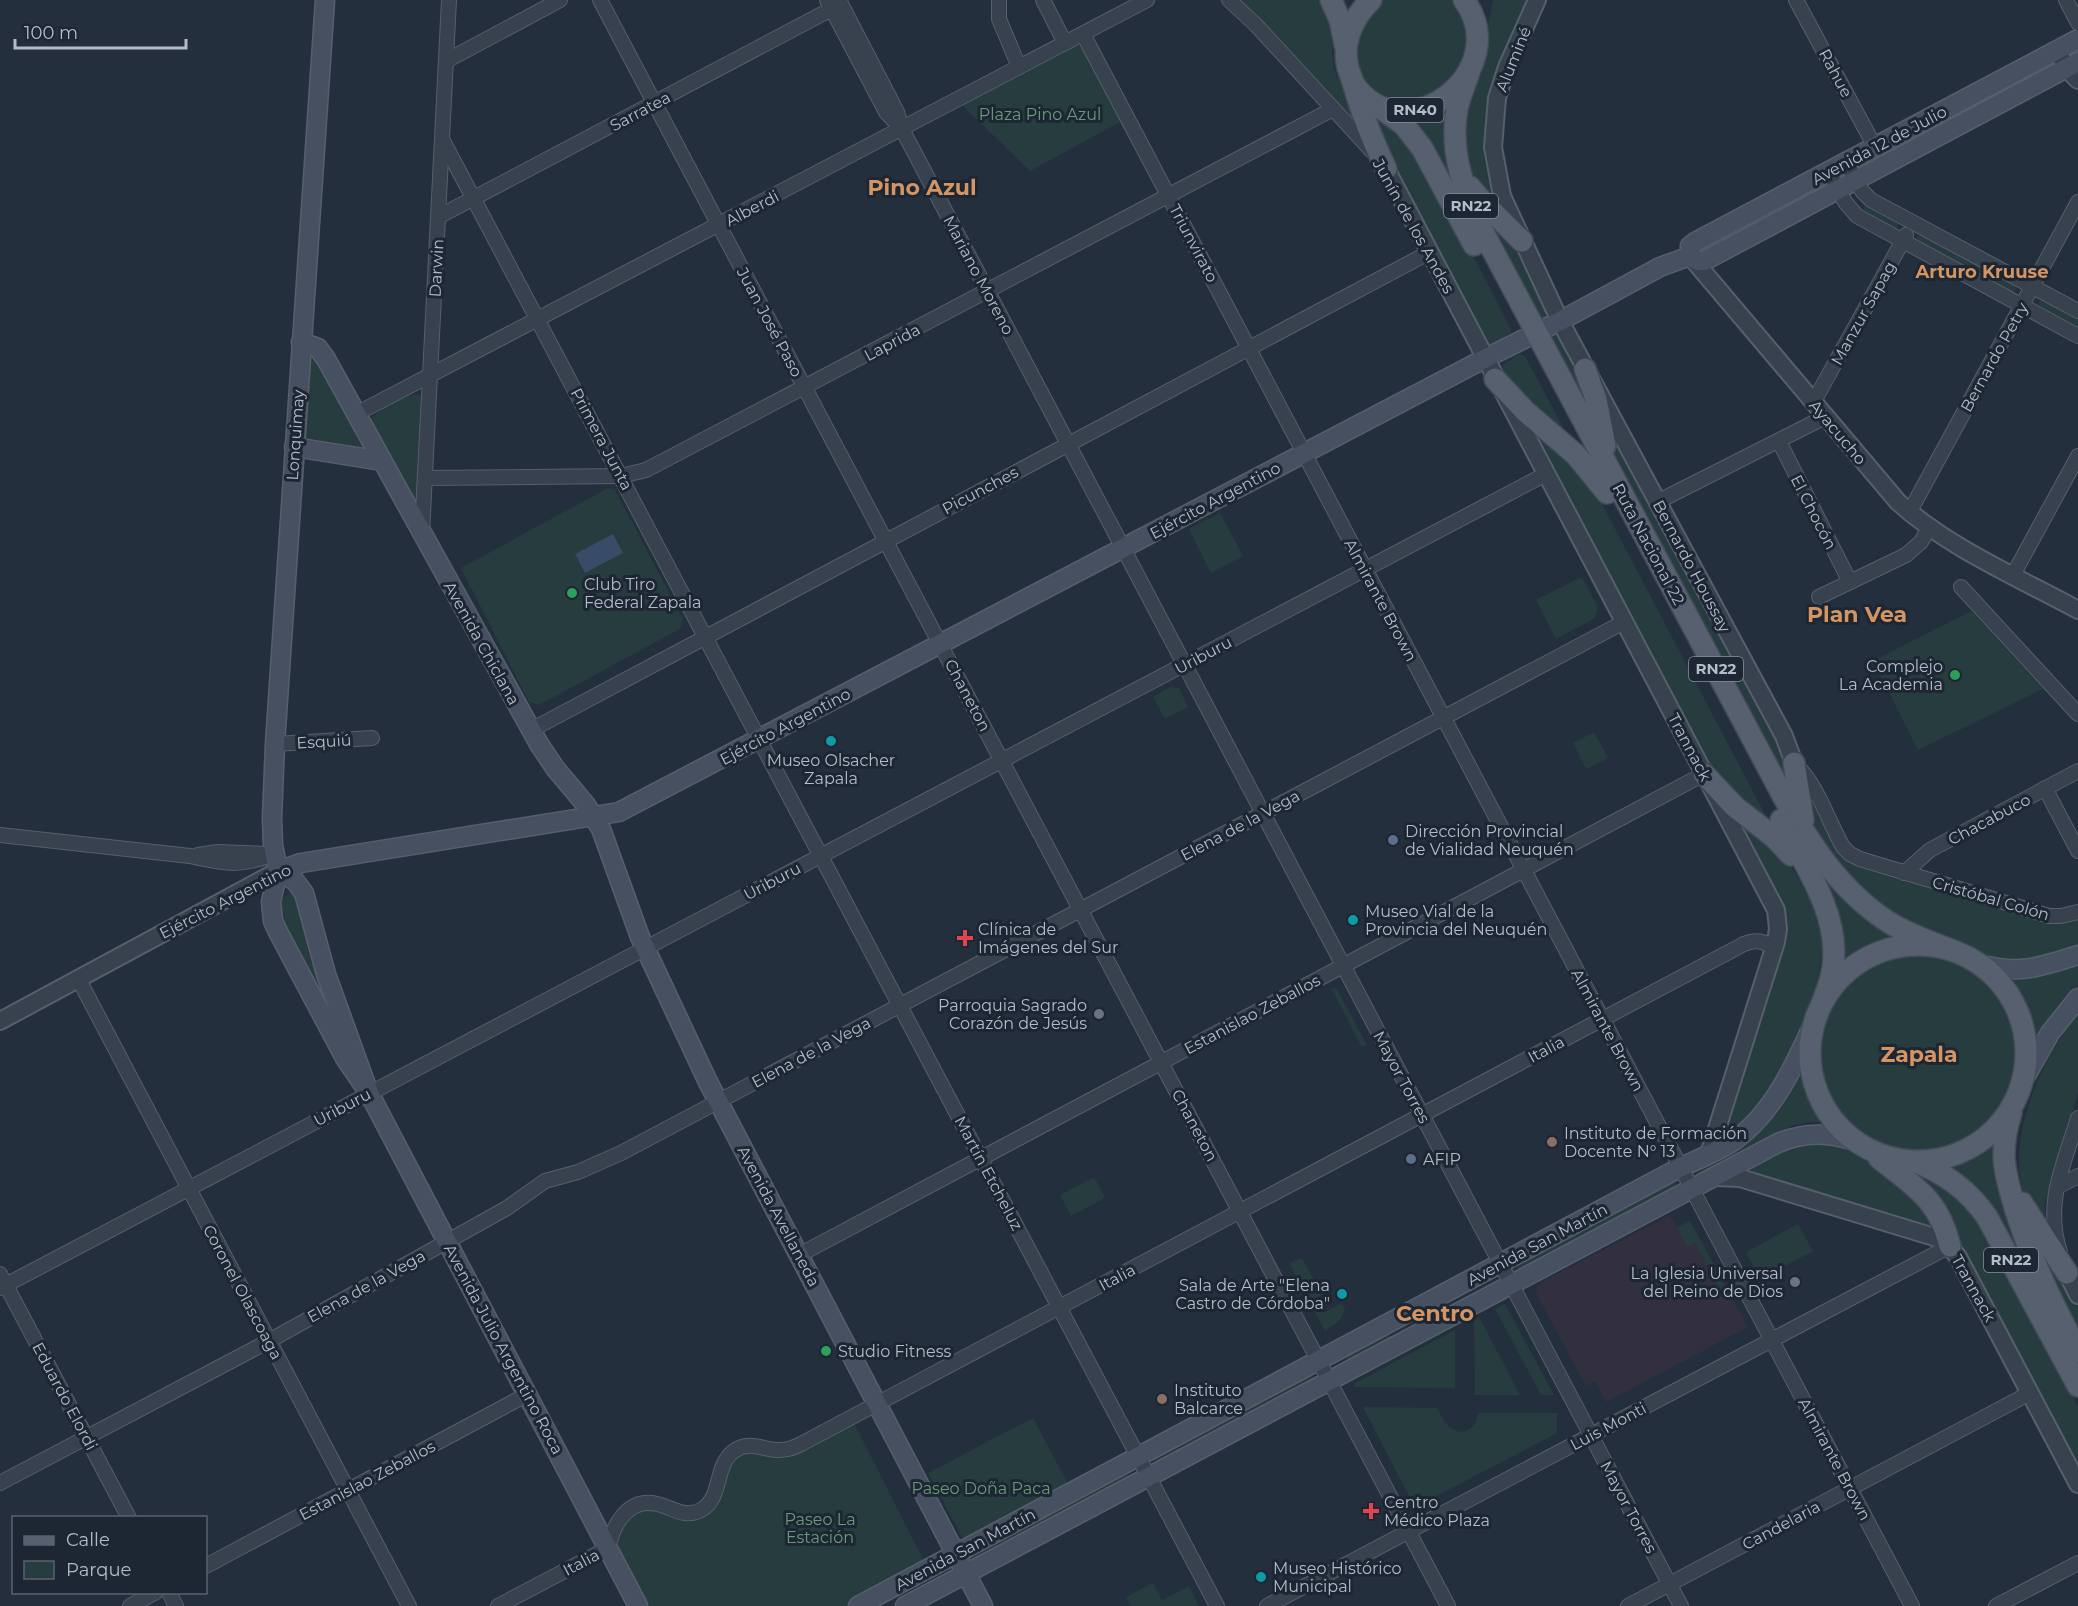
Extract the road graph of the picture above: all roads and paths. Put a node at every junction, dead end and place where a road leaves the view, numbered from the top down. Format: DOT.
graph roads {
  1 [pos="325,0"];
  2 [pos="449,0"];
  3 [pos="560,0"];
  4 [pos="600,0"];
  5 [pos="999,0"];
  6 [pos="1043,0"];
  7 [pos="1147,0"];
  8 [pos="1230,0"];
  9 [pos="1331,0"];
  10 [pos="1371,0"];
  11 [pos="1464,0"];
  12 [pos="1482,0"];
  13 [pos="1537,0"];
  14 [pos="1796,0"];
  15 [pos="2066,0"];
  16 [pos="834,3"];
  17 [pos="2078,23"];
  18 [pos="1083,34"];
  19 [pos="1478,35"];
  20 [pos="2078,39"];
  21 [pos="1065,43"];
  22 [pos="2057,51"];
  23 [pos="1346,53"];
  24 [pos="446,61"];
  25 [pos="1019,68"];
  26 [pos="1470,69"];
  27 [pos="2074,70"];
  28 [pos="1353,83"];
  29 [pos="654,103"];
  30 [pos="1378,106"];
  31 [pos="1334,109"];
  32 [pos="902,129"];
  33 [pos="442,139"];
  34 [pos="1875,147"];
  35 [pos="1846,162"];
  36 [pos="1386,169"];
  37 [pos="1459,171"];
  38 [pos="1828,171"];
  39 [pos="1855,180"];
  40 [pos="1838,189"];
  41 [pos="1169,196"];
  42 [pos="474,198"];
  43 [pos="2078,201"];
  44 [pos="438,217"];
  45 [pos="1912,222"];
  46 [pos="719,225"];
  47 [pos="1522,241"];
  48 [pos="1902,241"];
  49 [pos="1430,252"];
  50 [pos="1690,256"];
  51 [pos="2032,286"];
  52 [pos="988,291"];
  53 [pos="2022,305"];
  54 [pos="2078,311"];
  55 [pos="539,320"];
  56 [pos="1560,321"];
  57 [pos="1531,336"];
  58 [pos="2078,336"];
  59 [pos="301,342"];
  60 [pos="1249,348"];
  61 [pos="1484,359"];
  62 [pos="1585,369"];
  63 [pos="430,375"];
  64 [pos="1495,379"];
  65 [pos="805,387"];
  66 [pos="1813,403"];
  67 [pos="356,414"];
  68 [pos="1825,417"];
  69 [pos="1779,441"];
  70 [pos="1069,443"];
  71 [pos="294,447"];
  72 [pos="1304,453"];
  73 [pos="2078,456"];
  74 [pos="382,461"];
  75 [pos="1546,474"];
  76 [pos="621,476"];
  77 [pos="425,478"];
  78 [pos="1610,486"];
  79 [pos="1657,502"];
  80 [pos="1909,513"];
  81 [pos="1929,528"];
  82 [pos="422,535"];
  83 [pos="886,540"];
  84 [pos="1124,548"];
  85 [pos="1365,569"];
  86 [pos="2013,575"];
  87 [pos="1850,582"];
  88 [pos="1961,587"];
  89 [pos="1820,597"];
  90 [pos="2078,610"];
  91 [pos="1624,622"];
  92 [pos="706,636"];
  93 [pos="941,644"];
  94 [pos="1185,664"];
  95 [pos="2078,714"];
  96 [pos="1443,717"];
  97 [pos="531,730"];
  98 [pos="372,738"];
  99 [pos="760,739"];
  100 [pos="275,744"];
  101 [pos="1002,760"];
  102 [pos="1794,763"];
  103 [pos="2078,771"];
  104 [pos="1704,774"];
  105 [pos="2045,789"];
  106 [pos="1263,813"];
  107 [pos="594,817"];
  108 [pos="0,835"];
  109 [pos="1811,843"];
  110 [pos="2078,851"];
  111 [pos="821,855"];
  112 [pos="276,862"];
  113 [pos="1524,870"];
  114 [pos="1904,873"];
  115 [pos="1814,883"];
  116 [pos="1081,909"];
  117 [pos="2078,912"];
  118 [pos="644,948"];
  119 [pos="1774,948"];
  120 [pos="1954,951"];
  121 [pos="2078,955"];
  122 [pos="1980,964"];
  123 [pos="1344,965"];
  124 [pos="78,978"];
  125 [pos="2078,998"];
  126 [pos="900,1005"];
  127 [pos="1820,1009"];
  128 [pos="1603,1019"];
  129 [pos="0,1021"];
  130 [pos="1161,1062"];
  131 [pos="2024,1079"];
  132 [pos="369,1093"];
  133 [pos="718,1101"];
  134 [pos="2013,1106"];
  135 [pos="1422,1115"];
  136 [pos="2078,1118"];
  137 [pos="1863,1146"];
  138 [pos="1709,1154"];
  139 [pos="981,1158"];
  140 [pos="1915,1162"];
  141 [pos="1681,1167"];
  142 [pos="2006,1169"];
  143 [pos="2078,1176"];
  144 [pos="1716,1177"];
  145 [pos="2057,1187"];
  146 [pos="189,1188"];
  147 [pos="1693,1190"];
  148 [pos="1240,1212"];
  149 [pos="447,1241"];
  150 [pos="1950,1246"];
  151 [pos="799,1255"];
  152 [pos="1500,1263"];
  153 [pos="2067,1273"];
  154 [pos="2,1283"];
  155 [pos="1512,1285"];
  156 [pos="2078,1295"];
  157 [pos="1060,1308"];
  158 [pos="1772,1340"];
  159 [pos="269,1341"];
  160 [pos="2078,1352"];
  161 [pos="1318,1360"];
  162 [pos="1330,1382"];
  163 [pos="2078,1386"];
  164 [pos="2030,1393"];
  165 [pos="528,1394"];
  166 [pos="877,1404"];
  167 [pos="1591,1435"];
  168 [pos="87,1437"];
  169 [pos="1138,1457"];
  170 [pos="1149,1477"];
  171 [pos="0,1483"];
  172 [pos="2078,1484"];
  173 [pos="1850,1488"];
  174 [pos="348,1490"];
  175 [pos="128,1516"];
  176 [pos="1408,1531"];
  177 [pos="608,1548"];
  178 [pos="956,1554"];
  179 [pos="2078,1563"];
  180 [pos="207,1565"];
  181 [pos="966,1574"];
  182 [pos="1669,1584"];
  183 [pos="154,1594"];
  184 [pos="130,1606"];
  185 [pos="409,1606"];
  186 [pos="498,1606"];
  187 [pos="638,1606"];
  188 [pos="858,1606"];
  189 [pos="905,1606"];
  190 [pos="983,1606"];
  191 [pos="1217,1606"];
  192 [pos="1267,1606"];
  193 [pos="1448,1606"];
  194 [pos="1628,1606"];
  195 [pos="1681,1606"];
  196 [pos="1912,1606"];
  197 [pos="1996,1606"];
  1 -- 59 [label="main road, Lonquimay"];
  2 -- 24 [label="street, Darwin"];
  3 -- 24 [label="street"];
  4 -- 29 [label="street, Juan José Paso"];
  5 -- 25 [label="street"];
  6 -- 21 [label="street"];
  7 -- 18 [label="street, Alberdi"];
  8 -- 31 [label="street, Junín de los Andes"];
  9 -- 23 [label="main road"];
  10 -- 23 [label="main road"];
  11 -- 19 [label="main road"];
  12 -- 19 [label="main road, RN40"];
  13 -- 47 [label="street, Aluminé"];
  14 -- 34 [label="street, Rahue"];
  15 -- 17 [label="street"];
  16 -- 29 [label="street, Sarratea"];
  16 -- 32 [label="street, Mariano Moreno"];
  18 -- 21 [label="street, Alberdi"];
  18 -- 41 [label="street, Triunvirato"];
  19 -- 26 [label="main road, RN40"];
  20 -- 22 [label="main road, Avenida 12 de Julio"];
  21 -- 25 [label="street, Alberdi"];
  22 -- 27 [label="street"];
  22 -- 34 [label="main road, Avenida 12 de Julio"];
  23 -- 28 [label="main road"];
  24 -- 33 [label="street, Darwin"];
  25 -- 32 [label="street, Alberdi"];
  26 -- 30 [label="main road, RN40"];
  26 -- 37 [label="main road, Ruta Nacional 22 / RN22"];
  27 -- 39 [label="main road, Avenida 12 de Julio"];
  28 -- 30 [label="main road, RN40"];
  28 -- 36 [label="main road"];
  29 -- 42 [label="street, Sarratea"];
  29 -- 46 [label="street, Juan José Paso"];
  30 -- 57 [label="main road, Ruta Nacional 22 / RN22"];
  31 -- 36 [label="street, Junín de los Andes"];
  31 -- 41 [label="street, Laprida"];
  32 -- 46 [label="street, Alberdi"];
  32 -- 52 [label="street, Mariano Moreno"];
  33 -- 42 [label="street, Primera Junta"];
  33 -- 44 [label="street, Darwin"];
  34 -- 35 [label="main road, Avenida 12 de Julio"];
  35 -- 38 [label="main road, Avenida 12 de Julio"];
  35 -- 39 [label="street"];
  36 -- 49 [label="street, Junín de los Andes"];
  37 -- 47 [label="main road"];
  37 -- 57 [label="main road, Ruta Nacional 22 / RN22"];
  38 -- 40 [label="street"];
  38 -- 50 [label="main road, Avenida 12 de Julio"];
  39 -- 40 [label="main road, Avenida 12 de Julio"];
  39 -- 45 [label="street"];
  40 -- 48 [label="street"];
  40 -- 50 [label="main road, Avenida 12 de Julio"];
  41 -- 52 [label="street, Laprida"];
  41 -- 60 [label="street, Triunvirato"];
  42 -- 44 [label="street, Sarratea"];
  42 -- 55 [label="street, Primera Junta"];
  43 -- 51 [label="street, Bernardo Petry"];
  44 -- 63 [label="street, Darwin"];
  45 -- 48 [label="street, Manzur Sapag"];
  45 -- 51 [label="street"];
  46 -- 55 [label="street, Alberdi"];
  46 -- 65 [label="street, Juan José Paso"];
  47 -- 56 [label="street, Aluminé"];
  48 -- 53 [label="street"];
  48 -- 66 [label="street, Manzur Sapag"];
  49 -- 60 [label="street, Picunches"];
  49 -- 61 [label="street, Junín de los Andes"];
  50 -- 56 [label="main road, Avenida 12 de Julio"];
  50 -- 66 [label="street, Ayacucho"];
  51 -- 53 [label="street, Bernardo Petry"];
  51 -- 54 [label="street"];
  52 -- 65 [label="street, Laprida"];
  52 -- 70 [label="street, Mariano Moreno"];
  53 -- 58 [label="street"];
  53 -- 80 [label="street, Bernardo Petry"];
  55 -- 63 [label="street, Alberdi"];
  55 -- 76 [label="street, Primera Junta"];
  56 -- 57 [label="main road, Avenida 12 de Julio"];
  56 -- 62 [label="street, Bernardo Houssay"];
  57 -- 61 [label="main road, Ejército Argentino"];
  57 -- 78 [label="main road, Ruta Nacional 22 / RN22"];
  59 -- 67 [label="main road, Avenida Chiclana"];
  59 -- 71 [label="main road, Lonquimay"];
  60 -- 70 [label="street, Picunches"];
  60 -- 72 [label="street, Triunvirato"];
  61 -- 64 [label="street, Trannack"];
  61 -- 72 [label="main road, Ejército Argentino"];
  62 -- 78 [label="main road"];
  62 -- 79 [label="street, Bernardo Houssay"];
  63 -- 67 [label="street, Alberdi"];
  63 -- 77 [label="street, Darwin"];
  64 -- 75 [label="street, Trannack"];
  64 -- 78 [label="main road"];
  65 -- 76 [label="street, Laprida"];
  65 -- 83 [label="street, Juan José Paso"];
  66 -- 68 [label="street, Ayacucho"];
  67 -- 74 [label="main road, Avenida Chiclana"];
  68 -- 69 [label="street"];
  68 -- 80 [label="street, Ayacucho"];
  69 -- 79 [label="street"];
  69 -- 87 [label="street, El Chocón"];
  70 -- 83 [label="street, Picunches"];
  70 -- 84 [label="street, Mariano Moreno"];
  71 -- 74 [label="main road"];
  71 -- 100 [label="main road, Lonquimay"];
  72 -- 84 [label="main road, Ejército Argentino"];
  72 -- 85 [label="street, Almirante Brown"];
  73 -- 86 [label="street"];
  74 -- 82 [label="main road, Avenida Chiclana"];
  75 -- 85 [label="street, Uriburu"];
  75 -- 91 [label="street, Trannack"];
  76 -- 77 [label="street, Laprida"];
  76 -- 92 [label="street, Primera Junta"];
  77 -- 82 [label="street, Darwin"];
  78 -- 109 [label="main road, Ruta Nacional 22 / RN22"];
  78 -- 115 [label="main road, Ruta Nacional 22 / RN22"];
  79 -- 102 [label="street, Bernardo Houssay"];
  80 -- 81 [label="street, Ayacucho"];
  81 -- 86 [label="street, Ayacucho"];
  81 -- 87 [label="street"];
  82 -- 97 [label="main road, Avenida Chiclana"];
  83 -- 92 [label="street, Picunches"];
  83 -- 93 [label="street, Juan José Paso"];
  84 -- 93 [label="main road, Ejército Argentino"];
  84 -- 94 [label="street, Mayor Torres"];
  85 -- 94 [label="street, Uriburu"];
  85 -- 96 [label="street, Almirante Brown"];
  86 -- 90 [label="street, Ayacucho"];
  87 -- 89 [label="street"];
  88 -- 95 [label="street"];
  91 -- 96 [label="street, Elena de la Vega"];
  91 -- 104 [label="street, Trannack"];
  92 -- 97 [label="street, Picunches"];
  92 -- 99 [label="street, Primera Junta"];
  93 -- 99 [label="main road, Ejército Argentino"];
  93 -- 101 [label="street, Chaneton"];
  94 -- 101 [label="street, Uriburu"];
  94 -- 106 [label="street, Mayor Torres"];
  96 -- 106 [label="street, Elena de la Vega"];
  96 -- 113 [label="street, Almirante Brown"];
  97 -- 107 [label="main road, Avenida Chiclana"];
  98 -- 100 [label="street, Esquiú"];
  99 -- 107 [label="main road, Ejército Argentino"];
  99 -- 111 [label="street, Martín Etcheluz"];
  100 -- 112 [label="main road, Lonquimay"];
  101 -- 111 [label="street, Uriburu"];
  101 -- 116 [label="street, Chaneton"];
  102 -- 109 [label="main road"];
  102 -- 114 [label="street, Bernardo Houssay"];
  103 -- 105 [label="street, Chacabuco"];
  104 -- 113 [label="street, Estanislao Zeballos"];
  104 -- 115 [label="main road"];
  104 -- 119 [label="street, Trannack"];
  105 -- 110 [label="street"];
  105 -- 114 [label="street, Chacabuco"];
  106 -- 116 [label="street, Elena de la Vega"];
  106 -- 123 [label="street, Mayor Torres"];
  107 -- 112 [label="main road, Ejército Argentino"];
  107 -- 118 [label="main road, Avenida Avellaneda"];
  108 -- 112 [label="street"];
  109 -- 120 [label="main road, Ruta Nacional 22 / RN22"];
  111 -- 118 [label="street, Uriburu"];
  111 -- 126 [label="street, Martín Etcheluz"];
  112 -- 124 [label="street, Ejército Argentino"];
  112 -- 132 [label="main road, Avenida Julio Argentino Roca"];
  112 -- 132 [label="main road, Avenida Julio Argentino Roca"];
  113 -- 123 [label="street, Estanislao Zeballos"];
  113 -- 128 [label="street, Almirante Brown"];
  114 -- 117 [label="street, Cristóbal Colón"];
  115 -- 127 [label="main road, Ruta Nacional 22 / RN22"];
  116 -- 126 [label="street, Elena de la Vega"];
  116 -- 130 [label="street, Chaneton"];
  118 -- 132 [label="street, Uriburu"];
  118 -- 133 [label="main road, Avenida Avellaneda"];
  119 -- 128 [label="street, Italia"];
  119 -- 138 [label="street, Trannack"];
  120 -- 122 [label="main road, RN22"];
  120 -- 127 [label="main road, RN22"];
  121 -- 122 [label="main road"];
  122 -- 131 [label="main road, RN22"];
  123 -- 130 [label="street, Estanislao Zeballos"];
  123 -- 135 [label="street, Mayor Torres"];
  124 -- 129 [label="street, Ejército Argentino"];
  124 -- 146 [label="street, Coronel Olascoaga"];
  125 -- 131 [label="main road"];
  126 -- 133 [label="street, Elena de la Vega"];
  126 -- 139 [label="street, Martín Etcheluz"];
  127 -- 137 [label="main road, RN22"];
  127 -- 138 [label="main road, Avenida San Martín"];
  128 -- 135 [label="street, Italia"];
  128 -- 141 [label="street, Almirante Brown"];
  130 -- 139 [label="street, Estanislao Zeballos"];
  130 -- 148 [label="street, Chaneton"];
  131 -- 134 [label="main road, RN22"];
  132 -- 146 [label="street, Uriburu"];
  132 -- 149 [label="main road, Avenida Julio Argentino Roca"];
  133 -- 149 [label="street, Elena de la Vega"];
  133 -- 151 [label="main road, Avenida Avellaneda"];
  134 -- 140 [label="main road, RN22"];
  134 -- 142 [label="main road, RN22"];
  135 -- 148 [label="street, Italia"];
  135 -- 152 [label="street, Mayor Torres"];
  136 -- 145 [label="street"];
  137 -- 140 [label="main road, RN22"];
  137 -- 144 [label="main road, Avenida San Martín"];
  137 -- 150 [label="main road"];
  138 -- 141 [label="main road, Avenida San Martín"];
  139 -- 151 [label="street, Estanislao Zeballos"];
  139 -- 157 [label="street, Martín Etcheluz"];
  140 -- 163 [label="main road, RN22"];
  141 -- 147 [label="street, Almirante Brown"];
  141 -- 152 [label="main road, Avenida San Martín"];
  142 -- 153 [label="main road"];
  142 -- 160 [label="main road, RN22"];
  143 -- 145 [label="street"];
  144 -- 147 [label="main road, Avenida San Martín"];
  144 -- 150 [label="street, Trannack"];
  145 -- 153 [label="street"];
  146 -- 154 [label="street, Uriburu"];
  146 -- 159 [label="street, Coronel Olascoaga"];
  147 -- 155 [label="main road, Avenida San Martín"];
  147 -- 158 [label="street, Almirante Brown"];
  148 -- 157 [label="street, Italia"];
  148 -- 161 [label="street, Chaneton"];
  149 -- 159 [label="street, Elena de la Vega"];
  149 -- 165 [label="main road, Avenida Julio Argentino Roca"];
  150 -- 158 [label="street, Luis Monti"];
  150 -- 164 [label="street, Trannack"];
  151 -- 166 [label="main road, Avenida Avellaneda"];
  152 -- 155 [label="street, Mayor Torres"];
  152 -- 161 [label="main road, Avenida San Martín"];
  153 -- 156 [label="street"];
  154 -- 168 [label="street, Eduardo Elordi"];
  155 -- 162 [label="main road, Avenida San Martín"];
  155 -- 167 [label="street, Mayor Torres"];
  157 -- 166 [label="street, Italia"];
  157 -- 169 [label="street, Martín Etcheluz"];
  158 -- 167 [label="street, Luis Monti"];
  158 -- 173 [label="street, Almirante Brown"];
  159 -- 168 [label="street, Elena de la Vega"];
  159 -- 174 [label="street, Coronel Olascoaga"];
  161 -- 162 [label="street, Chaneton"];
  161 -- 169 [label="main road, Avenida San Martín"];
  162 -- 170 [label="main road, Avenida San Martín"];
  162 -- 176 [label="street, Chaneton"];
  164 -- 172 [label="street, Trannack"];
  164 -- 173 [label="street, Candelaria"];
  165 -- 174 [label="street, Estanislao Zeballos"];
  165 -- 177 [label="main road, Avenida Julio Argentino Roca"];
  166 -- 177 [label="street, Italia"];
  166 -- 178 [label="main road, Avenida Avellaneda"];
  167 -- 176 [label="street, Luis Monti"];
  167 -- 182 [label="street, Mayor Torres"];
  168 -- 171 [label="street, Elena de la Vega"];
  168 -- 175 [label="street, Eduardo Elordi"];
  169 -- 170 [label="street, Martín Etcheluz"];
  169 -- 178 [label="main road, Avenida San Martín"];
  170 -- 181 [label="main road, Avenida San Martín"];
  170 -- 191 [label="street, Martín Etcheluz"];
  173 -- 182 [label="street, Candelaria"];
  173 -- 196 [label="street, Almirante Brown"];
  174 -- 180 [label="street, Estanislao Zeballos"];
  174 -- 185 [label="street, Coronel Olascoaga"];
  176 -- 192 [label="street, Luis Monti"];
  176 -- 193 [label="street, Chaneton"];
  177 -- 186 [label="street, Italia"];
  177 -- 187 [label="main road, Avenida Julio Argentino Roca"];
  178 -- 181 [label="main road, Avenida Avellaneda"];
  178 -- 188 [label="main road, Avenida San Martín"];
  179 -- 197 [label="street"];
  181 -- 189 [label="main road, Avenida San Martín"];
  181 -- 190 [label="main road, Avenida Avellaneda"];
  182 -- 194 [label="street, Candelaria"];
  182 -- 195 [label="street, Mayor Torres"];
  183 -- 184 [label="street"];
}
